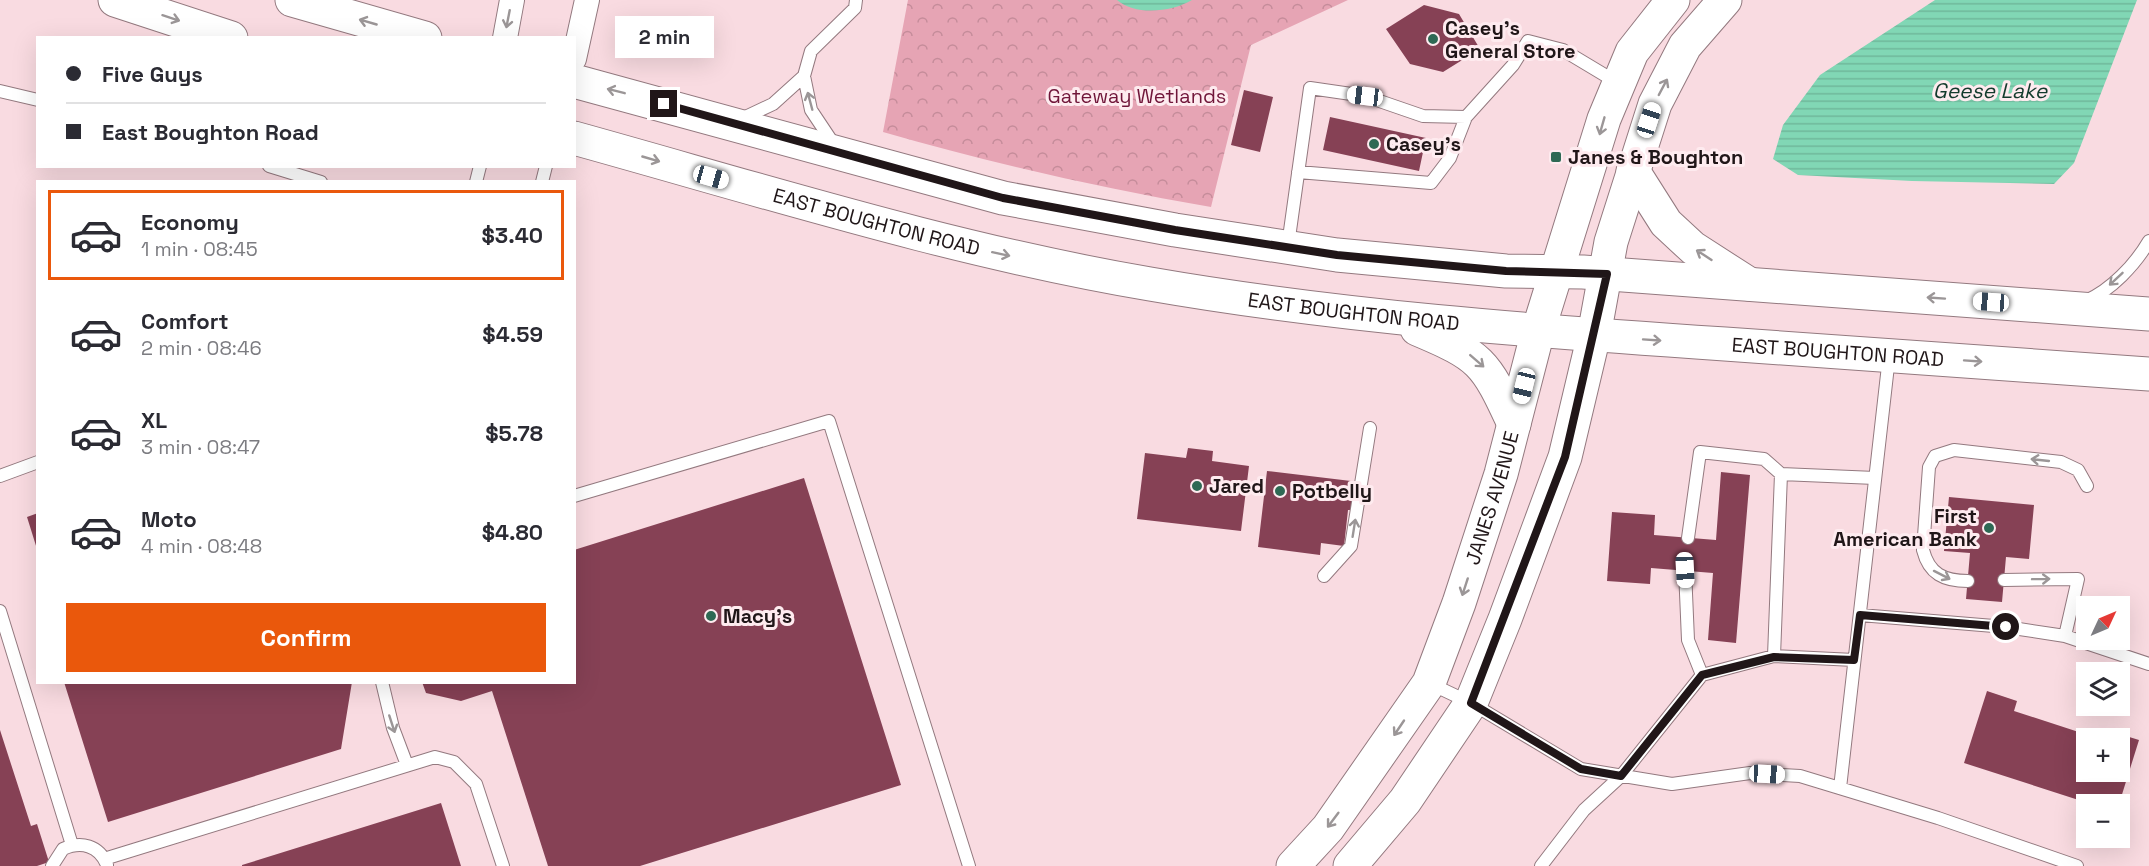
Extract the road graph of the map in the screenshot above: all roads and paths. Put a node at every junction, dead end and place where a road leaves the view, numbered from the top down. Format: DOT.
graph roads {
  1 [pos="115,0"];
  2 [pos="292,0"];
  3 [pos="512,0"];
  4 [pos="587,0"];
  5 [pos="856,0"];
  6 [pos="1673,0"];
  7 [pos="1725,0"];
  8 [pos="225,36"];
  9 [pos="418,36"];
  10 [pos="505,36"];
  11 [pos="576,50"];
  12 [pos="804,76"];
  13 [pos="576,82"];
  14 [pos="1619,84"];
  15 [pos="0,92"];
  16 [pos="36,100"];
  17 [pos="1466,117"];
  18 [pos="733,123"];
  19 [pos="576,139"];
  20 [pos="838,152"];
  21 [pos="275,168"];
  22 [pos="1298,171"];
  23 [pos="1633,171"];
  24 [pos="314,180"];
  25 [pos="2149,241"];
  26 [pos="1288,247"];
  27 [pos="1557,271"];
  28 [pos="1607,274"];
  29 [pos="1753,286"];
  30 [pos="2074,307"];
  31 [pos="2149,314"];
  32 [pos="1388,316"];
  33 [pos="1538,331"];
  34 [pos="1594,335"];
  35 [pos="1889,356"];
  36 [pos="2149,374"];
  37 [pos="1514,424"];
  38 [pos="1370,428"];
  39 [pos="36,463"];
  40 [pos="1781,474"];
  41 [pos="0,476"];
  42 [pos="1875,478"];
  43 [pos="2087,486"];
  44 [pos="576,495"];
  45 [pos="1688,538"];
  46 [pos="1685,570"];
  47 [pos="1324,576"];
  48 [pos="1968,580"];
  49 [pos="2004,580"];
  50 [pos="0,611"];
  51 [pos="1860,615"];
  52 [pos="2065,636"];
  53 [pos="1774,657"];
  54 [pos="1854,660"];
  55 [pos="2149,664"];
  56 [pos="1702,675"];
  57 [pos="1429,683"];
  58 [pos="382,684"];
  59 [pos="1471,703"];
  60 [pos="407,765"];
  61 [pos="1621,776"];
  62 [pos="1840,788"];
  63 [pos="72,845"];
  64 [pos="106,862"];
  65 [pos="52,866"];
  66 [pos="503,866"];
  67 [pos="969,866"];
  68 [pos="1293,866"];
  69 [pos="1350,866"];
  70 [pos="1541,866"];
  71 [pos="2076,866"];
  1 -- 8 [label="main road, one-way"];
  9 -- 2 [label="main road, one-way"];
  3 -- 10 [label="street, one-way"];
  4 -- 11 [label="street"];
  5 -- 12 [label="lane"];
  6 -- 14 [label="main road, JANES AVENUE"];
  23 -- 7 [label="main road, one-way"];
  12 -- 18 [label="lane"];
  20 -- 12 [label="lane, one-way"];
  18 -- 13 [label="main road, one-way"];
  14 -- 17 [label="lane"];
  14 -- 27 [label="main road, JANES AVENUE, one-way"];
  15 -- 16 [label="lane"];
  17 -- 22 [label="lane"];
  17 -- 22 [label="lane"];
  18 -- 20 [label="main road"];
  19 -- 32 [label="main road, EAST BOUGHTON ROAD, one-way"];
  20 -- 26 [label="main road"];
  21 -- 24 [label="lane"];
  22 -- 26 [label="lane"];
  23 -- 28 [label="main road"];
  29 -- 23 [label="main road, one-way"];
  25 -- 30 [label="lane, one-way"];
  26 -- 27 [label="main road"];
  27 -- 28 [label="main road"];
  27 -- 33 [label="main road, JANES AVENUE"];
  28 -- 29 [label="main road"];
  28 -- 34 [label="main road"];
  30 -- 29 [label="main road, one-way"];
  30 -- 31 [label="main road"];
  32 -- 33 [label="main road, EAST BOUGHTON ROAD"];
  32 -- 37 [label="main road, one-way"];
  33 -- 34 [label="main road, EAST BOUGHTON ROAD"];
  33 -- 37 [label="main road, JANES AVENUE"];
  34 -- 35 [label="main road, EAST BOUGHTON ROAD, one-way"];
  34 -- 59 [label="main road"];
  35 -- 36 [label="main road, EAST BOUGHTON ROAD, one-way"];
  35 -- 42 [label="lane"];
  37 -- 57 [label="main road, JANES AVENUE, one-way"];
  47 -- 38 [label="lane, one-way"];
  39 -- 41 [label="lane"];
  40 -- 42 [label="lane"];
  40 -- 45 [label="lane"];
  40 -- 53 [label="lane"];
  42 -- 51 [label="lane"];
  43 -- 48 [label="lane, one-way"];
  44 -- 67 [label="lane"];
  46 -- 56 [label="lane"];
  49 -- 52 [label="lane, one-way"];
  50 -- 63 [label="lane"];
  51 -- 52 [label="lane"];
  51 -- 54 [label="lane"];
  52 -- 55 [label="lane"];
  53 -- 54 [label="lane"];
  53 -- 56 [label="lane"];
  54 -- 62 [label="lane"];
  56 -- 61 [label="lane"];
  57 -- 59 [label="lane"];
  57 -- 68 [label="main road, JANES AVENUE, one-way"];
  58 -- 60 [label="lane, one-way"];
  59 -- 61 [label="lane"];
  59 -- 69 [label="main road"];
  60 -- 64 [label="lane"];
  60 -- 66 [label="lane"];
  61 -- 62 [label="lane"];
  61 -- 70 [label="lane"];
  62 -- 71 [label="lane"];
  63 -- 64 [label="lane"];
  63 -- 65 [label="lane"];
}
